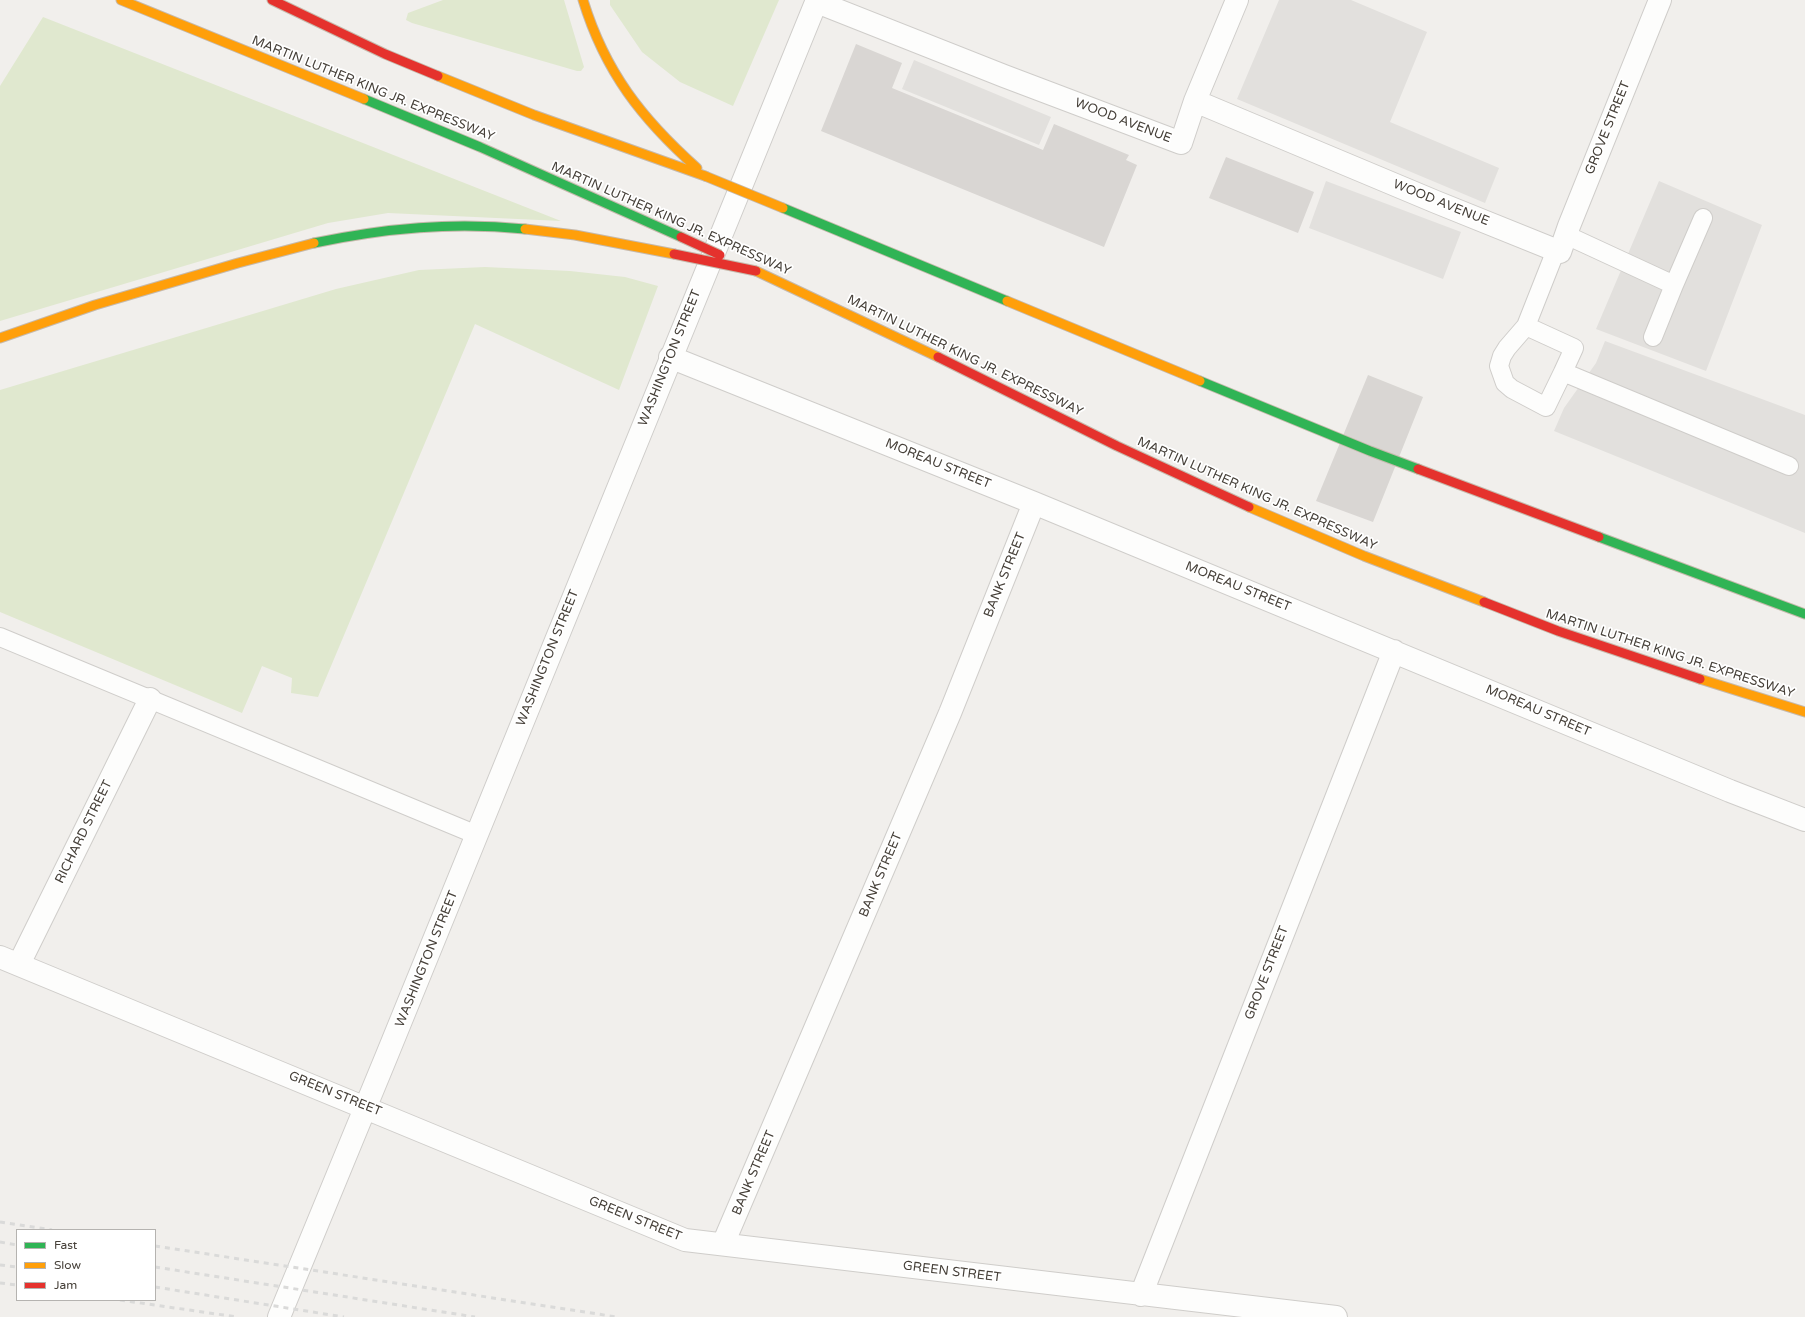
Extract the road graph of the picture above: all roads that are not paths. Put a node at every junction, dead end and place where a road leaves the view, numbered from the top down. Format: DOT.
graph roads {
  1 [pos="121,0"];
  2 [pos="272,0"];
  3 [pos="583,0"];
  4 [pos="1236,0"];
  5 [pos="1660,0"];
  6 [pos="817,1"];
  7 [pos="1195,101"];
  8 [pos="705,176"];
  9 [pos="1703,218"];
  10 [pos="1561,243"];
  11 [pos="756,271"];
  12 [pos="1674,285"];
  13 [pos="1526,326"];
  14 [pos="1653,337"];
  15 [pos="0,338"];
  16 [pos="670,357"];
  17 [pos="1563,372"];
  18 [pos="1789,466"];
  19 [pos="1034,503"];
  20 [pos="1805,614"];
  21 [pos="0,637"];
  22 [pos="1394,651"];
  23 [pos="150,699"];
  24 [pos="1805,712"];
  25 [pos="1805,820"];
  26 [pos="477,835"];
  27 [pos="9,960"];
  28 [pos="366,1107"];
  29 [pos="723,1244"];
  30 [pos="1141,1295"];
  31 [pos="279,1317"];
  32 [pos="1336,1317"];
  1 -- 11 [label="highway, MARTIN LUTHER KING JR. EXPRESSWAY, bridge"];
  2 -- 8 [label="highway"];
  3 -- 8 [label="highway"];
  4 -- 7 [label="street"];
  5 -- 10 [label="street, GROVE STREET"];
  6 -- 7 [label="street, WOOD AVENUE"];
  6 -- 16 [label="street, WASHINGTON STREET"];
  7 -- 10 [label="street, WOOD AVENUE"];
  8 -- 20 [label="highway, bridge"];
  9 -- 12 [label="lane"];
  10 -- 12 [label="lane"];
  10 -- 13 [label="lane"];
  11 -- 15 [label="highway, bridge"];
  11 -- 24 [label="highway, MARTIN LUTHER KING JR. EXPRESSWAY"];
  12 -- 14 [label="lane"];
  13 -- 17 [label="lane"];
  13 -- 17 [label="lane"];
  16 -- 19 [label="street, MOREAU STREET"];
  16 -- 26 [label="street, WASHINGTON STREET"];
  17 -- 18 [label="lane"];
  19 -- 22 [label="street, MOREAU STREET"];
  19 -- 29 [label="street, BANK STREET"];
  21 -- 23 [label="lane"];
  22 -- 25 [label="street, MOREAU STREET"];
  22 -- 30 [label="street, GROVE STREET"];
  23 -- 26 [label="lane"];
  23 -- 27 [label="street, RICHARD STREET"];
  26 -- 28 [label="street, WASHINGTON STREET"];
  27 -- 28 [label="street, GREEN STREET"];
  28 -- 29 [label="street, GREEN STREET"];
  28 -- 31 [label="street, WASHINGTON STREET"];
  29 -- 30 [label="street, GREEN STREET"];
  30 -- 32 [label="street, GREEN STREET"];
}
